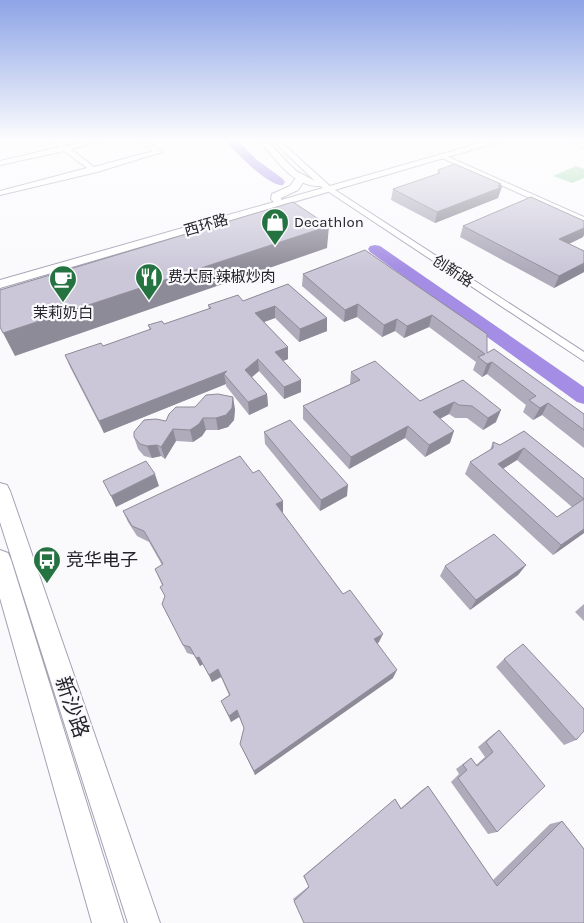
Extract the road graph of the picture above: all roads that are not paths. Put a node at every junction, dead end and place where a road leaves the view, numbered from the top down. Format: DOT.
graph roads {
  1 [pos="36,184"];
  2 [pos="297,184"];
  3 [pos="312,184"];
  4 [pos="322,184"];
  5 [pos="339,184"];
  6 [pos="341,184"];
  7 [pos="504,184"];
  8 [pos="326,188"];
  9 [pos="0,193"];
  10 [pos="276,199"];
  11 [pos="584,220"];
  12 [pos="0,278"];
  13 [pos="0,284"];
  14 [pos="584,357"];
  15 [pos="0,491"];
  16 [pos="0,560"];
  17 [pos="108,923"];
  18 [pos="144,923"];
  1 -- 9 [label="street"];
  2 -- 10 [label="main road"];
  3 -- 8 [label="street, 创新路"];
  4 -- 8 [label="street, 创新路"];
  5 -- 8 [label="main road, 西环路"];
  6 -- 8 [label="main road, 西环路"];
  7 -- 11 [label="street"];
  8 -- 10 [label="main road, 西环路"];
  8 -- 13 [label="main road, 西环路"];
  8 -- 14 [label="street, 创新路"];
  10 -- 12 [label="main road, 西环路"];
  15 -- 18 [label="main road, 新沙路"];
  16 -- 17 [label="main road, 新沙路"];
}
